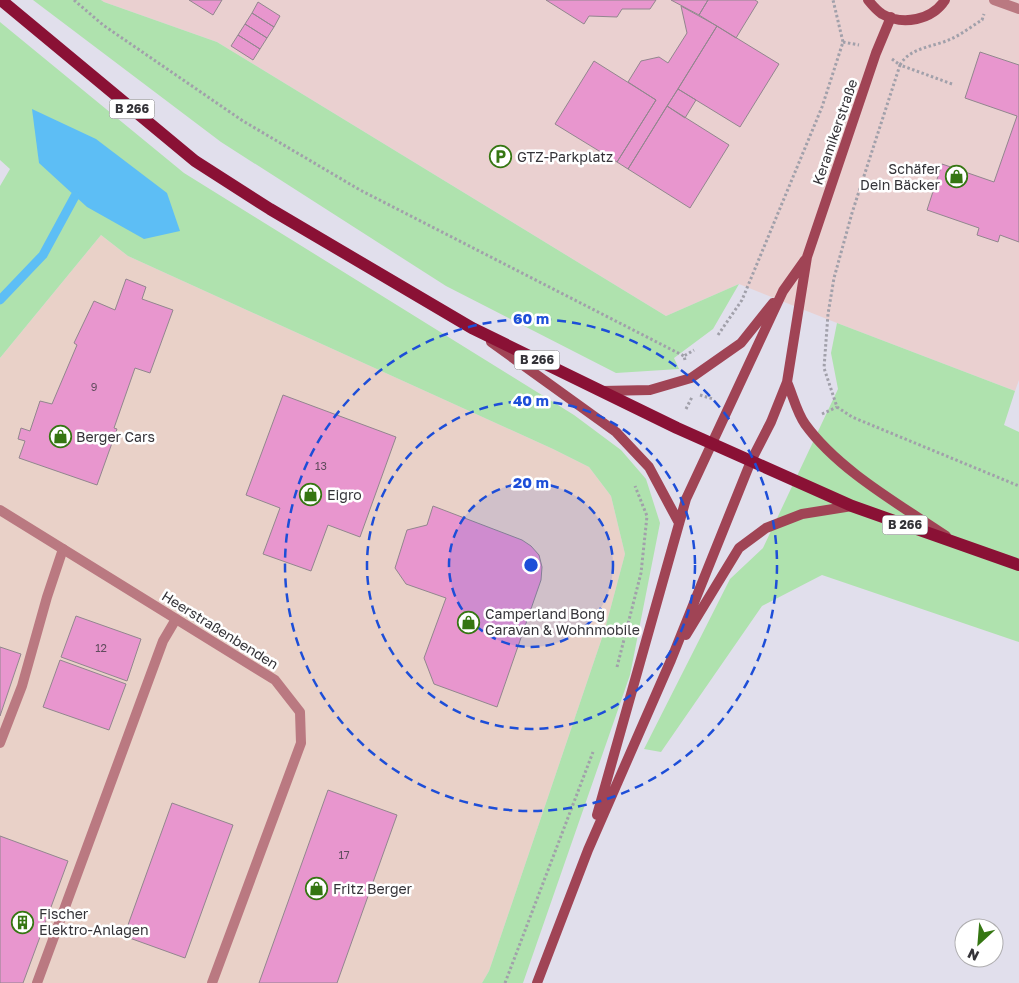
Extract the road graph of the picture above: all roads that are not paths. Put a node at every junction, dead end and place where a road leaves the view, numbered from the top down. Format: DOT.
graph roads {
  1 [pos="1,0"];
  2 [pos="868,0"];
  3 [pos="946,0"];
  4 [pos="991,3"];
  5 [pos="1019,9"];
  6 [pos="890,17"];
  7 [pos="807,257"];
  8 [pos="783,291"];
  9 [pos="472,328"];
  10 [pos="787,382"];
  11 [pos="601,391"];
  12 [pos="712,443"];
  13 [pos="751,461"];
  14 [pos="852,506"];
  15 [pos="0,510"];
  16 [pos="679,523"];
  17 [pos="957,544"];
  18 [pos="63,549"];
  19 [pos="1019,565"];
  20 [pos="176,619"];
  21 [pos="671,660"];
  22 [pos="0,743"];
  23 [pos="588,850"];
  24 [pos="37,983"];
  25 [pos="212,983"];
  26 [pos="537,983"];
  1 -- 9 [label="main road, B 266"];
  2 -- 6 [label="main road"];
  3 -- 6 [label="main road"];
  4 -- 5 [label="street"];
  6 -- 7 [label="main road, Keramikerstraße"];
  7 -- 8 [label="main road, Keramikerstraße"];
  7 -- 10 [label="main road, Keramikerstraße"];
  8 -- 11 [label="main road"];
  8 -- 12 [label="main road, Keramikerstraße"];
  9 -- 11 [label="main road, B 266"];
  9 -- 16 [label="main road"];
  10 -- 13 [label="main road, Keramikerstraße"];
  10 -- 17 [label="main road"];
  11 -- 12 [label="main road, B 266"];
  12 -- 13 [label="main road, B 266"];
  12 -- 16 [label="main road, Keramikerstraße"];
  13 -- 14 [label="main road, B 266"];
  13 -- 21 [label="main road, Keramikerstraße"];
  14 -- 17 [label="main road, B 266"];
  14 -- 21 [label="main road"];
  15 -- 18 [label="street, Heerstraßenbenden"];
  16 -- 23 [label="main road, Keramikerstraße"];
  17 -- 19 [label="main road, B 266"];
  18 -- 20 [label="street, Heerstraßenbenden"];
  18 -- 22 [label="street"];
  20 -- 24 [label="street"];
  20 -- 25 [label="street, Heerstraßenbenden"];
  21 -- 23 [label="main road"];
  23 -- 26 [label="main road"];
}
